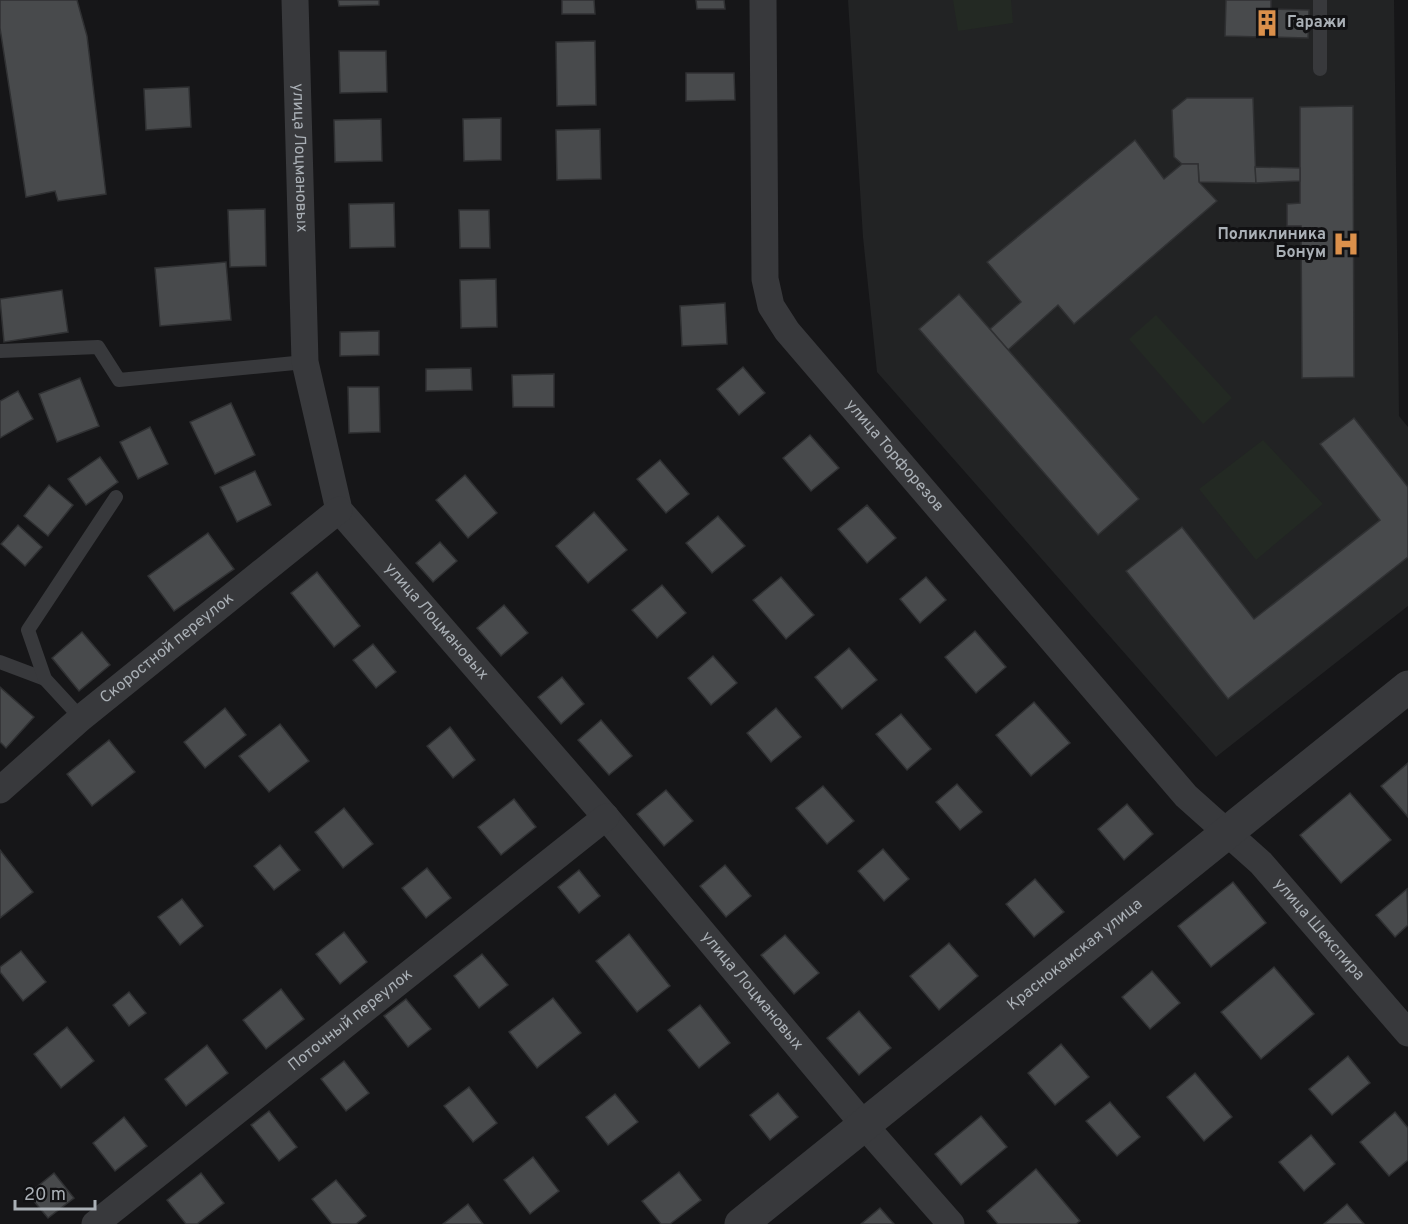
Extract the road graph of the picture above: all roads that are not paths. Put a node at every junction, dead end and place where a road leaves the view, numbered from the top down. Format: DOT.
graph roads {
  1 [pos="295,0"];
  2 [pos="763,0"];
  3 [pos="1320,0"];
  4 [pos="1320,69"];
  5 [pos="0,351"];
  6 [pos="304,362"];
  7 [pos="116,497"];
  8 [pos="339,510"];
  9 [pos="0,662"];
  10 [pos="45,679"];
  11 [pos="1408,687"];
  12 [pos="81,718"];
  13 [pos="0,790"];
  14 [pos="606,817"];
  15 [pos="1226,832"];
  16 [pos="1408,1033"];
  17 [pos="864,1125"];
  18 [pos="95,1224"];
  19 [pos="741,1224"];
  20 [pos="951,1224"];
  1 -- 6 [label="street, улица Лоцмановых"];
  2 -- 15 [label="street, улица Торфорезов"];
  3 -- 4 [label="lane"];
  5 -- 6 [label="lane"];
  6 -- 8 [label="street, улица Лоцмановых"];
  7 -- 10 [label="lane"];
  8 -- 12 [label="street, Скоростной переулок"];
  8 -- 14 [label="street, улица Лоцмановых"];
  9 -- 10 [label="lane"];
  10 -- 12 [label="lane"];
  11 -- 15 [label="street, Краснокамская улица"];
  12 -- 13 [label="street, Скоростной переулок"];
  14 -- 17 [label="street, улица Лоцмановых"];
  14 -- 18 [label="street, Поточный переулок"];
  15 -- 16 [label="street, улица Шекспира"];
  15 -- 17 [label="street, Краснокамская улица"];
  17 -- 19 [label="street, Краснокамская улица"];
  17 -- 20 [label="street, улица Лоцмановых"];
}
